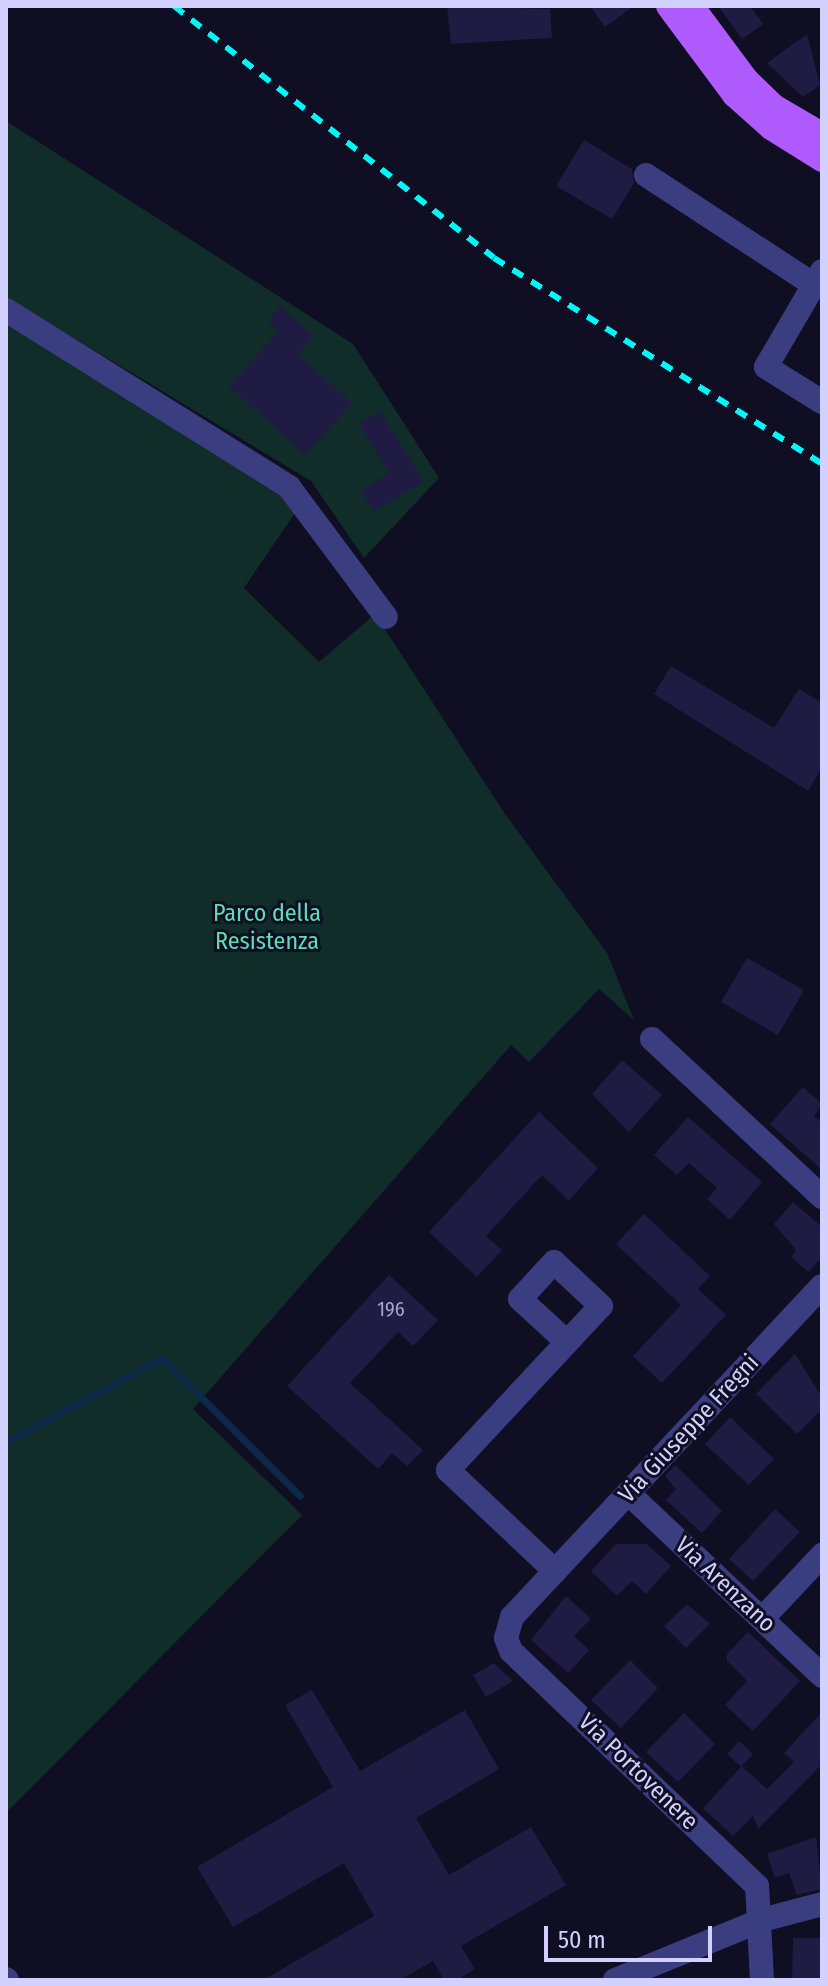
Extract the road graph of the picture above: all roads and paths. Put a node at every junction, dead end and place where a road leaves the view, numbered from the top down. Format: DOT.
graph roads {
  1 [pos="668,6"];
  2 [pos="692,6"];
  3 [pos="822,134"];
  4 [pos="822,160"];
  5 [pos="646,175"];
  6 [pos="818,278"];
  7 [pos="6,310"];
  8 [pos="822,402"];
  9 [pos="386,617"];
  10 [pos="652,1039"];
  11 [pos="822,1197"];
  12 [pos="822,1286"];
  13 [pos="567,1342"];
  14 [pos="628,1493"];
  15 [pos="822,1555"];
  16 [pos="555,1571"];
  17 [pos="762,1619"];
  18 [pos="507,1627"];
  19 [pos="822,1676"];
  20 [pos="822,1904"];
  21 [pos="762,1920"];
  22 [pos="615,1980"];
  23 [pos="762,1980"];
  1 -- 4 [label="main road"];
  2 -- 3 [label="main road"];
  5 -- 6 [label="street"];
  6 -- 8 [label="street"];
  7 -- 9 [label="street"];
  10 -- 11 [label="street"];
  12 -- 14 [label="street, Via Giuseppe Fregni"];
  13 -- 16 [label="street"];
  14 -- 16 [label="street, Via Giuseppe Fregni"];
  14 -- 17 [label="street, Via Arenzano"];
  15 -- 17 [label="street"];
  16 -- 18 [label="street, Via Giuseppe Fregni"];
  17 -- 19 [label="street, Via Arenzano"];
  18 -- 21 [label="street, Via Portovenere"];
  20 -- 21 [label="street"];
  21 -- 22 [label="street"];
  21 -- 23 [label="street, Via Portovenere"];
}
